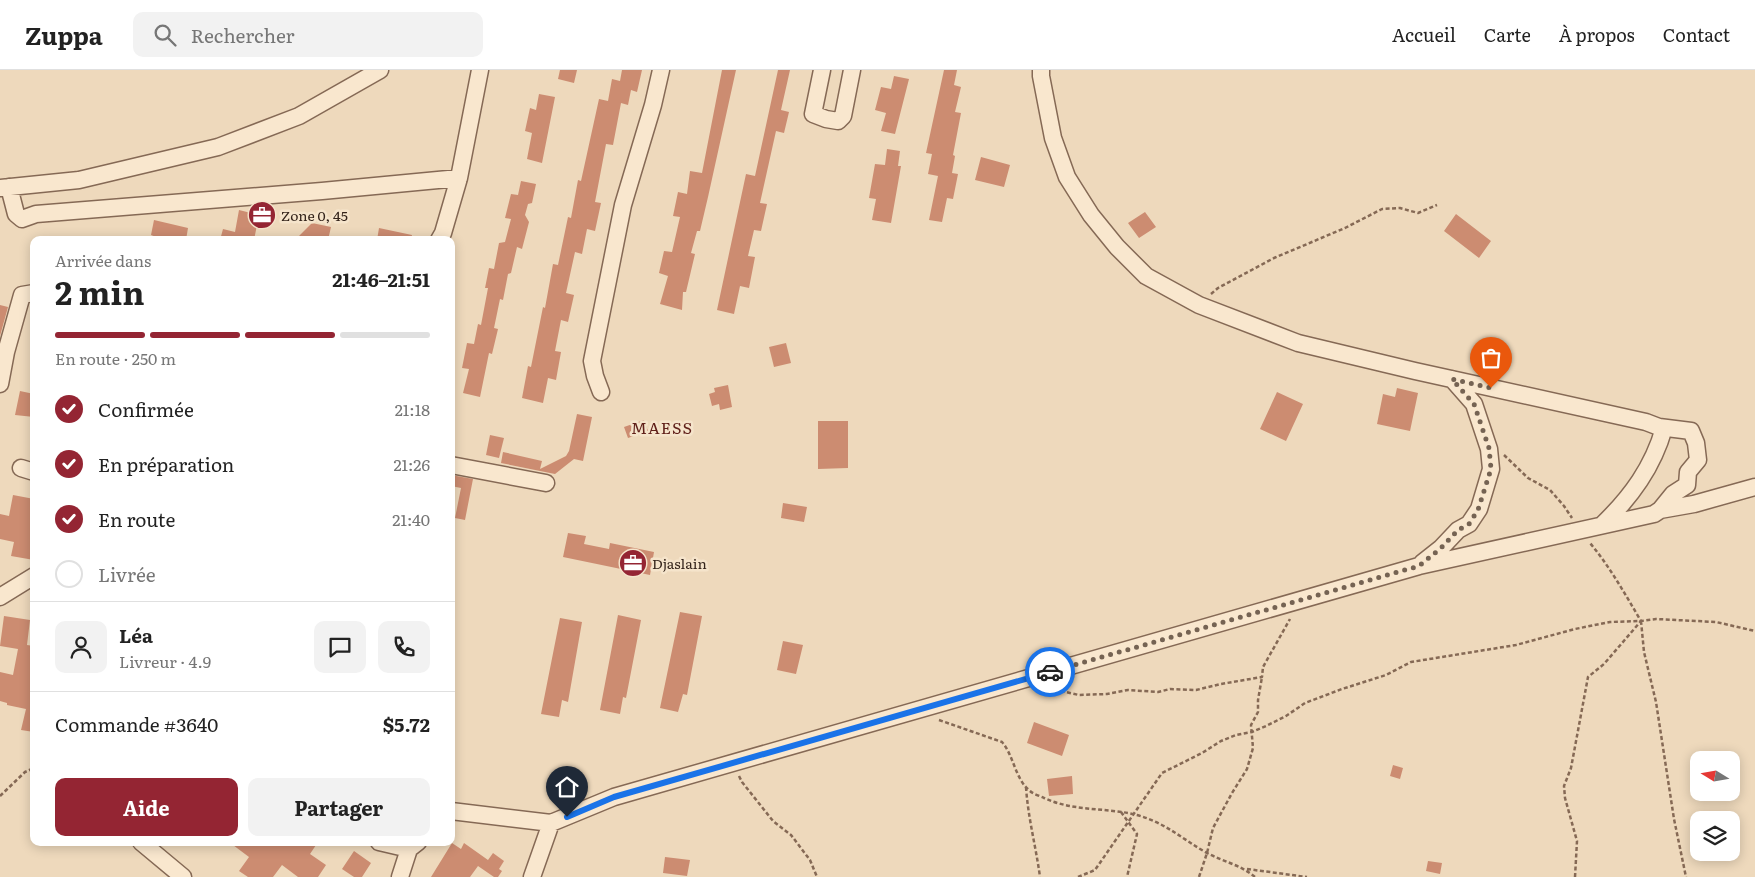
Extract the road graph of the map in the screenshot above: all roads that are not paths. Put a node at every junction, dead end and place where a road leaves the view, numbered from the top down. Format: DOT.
graph roads {
  1 [pos="380,70"];
  2 [pos="480,70"];
  3 [pos="661,70"];
  4 [pos="822,70"];
  5 [pos="852,70"];
  6 [pos="1041,70"];
  7 [pos="459,178"];
  8 [pos="5,187"];
  9 [pos="441,236"];
  10 [pos="30,294"];
  11 [pos="1452,379"];
  12 [pos="0,384"];
  13 [pos="601,392"];
  14 [pos="1664,428"];
  15 [pos="455,466"];
  16 [pos="546,483"];
  17 [pos="1755,487"];
  18 [pos="1660,510"];
  19 [pos="1602,525"];
  20 [pos="1419,566"];
  21 [pos="30,578"];
  22 [pos="0,597"];
  23 [pos="455,813"];
  24 [pos="551,823"];
  25 [pos="146,846"];
  26 [pos="414,846"];
  27 [pos="183,877"];
  28 [pos="400,877"];
  29 [pos="532,877"];
  1 -- 8 [label="street"];
  2 -- 7 [label="street"];
  3 -- 13 [label="street"];
  4 -- 5 [label="street"];
  6 -- 11 [label="street"];
  7 -- 8 [label="street"];
  7 -- 9 [label="street"];
  10 -- 12 [label="street"];
  11 -- 14 [label="street"];
  11 -- 20 [label="street"];
  14 -- 18 [label="street"];
  14 -- 19 [label="street"];
  15 -- 16 [label="street"];
  17 -- 18 [label="street"];
  18 -- 19 [label="street"];
  19 -- 20 [label="street"];
  20 -- 24 [label="street"];
  21 -- 22 [label="street"];
  23 -- 24 [label="street"];
  24 -- 29 [label="street"];
  25 -- 27 [label="street"];
  26 -- 28 [label="street"];
}
